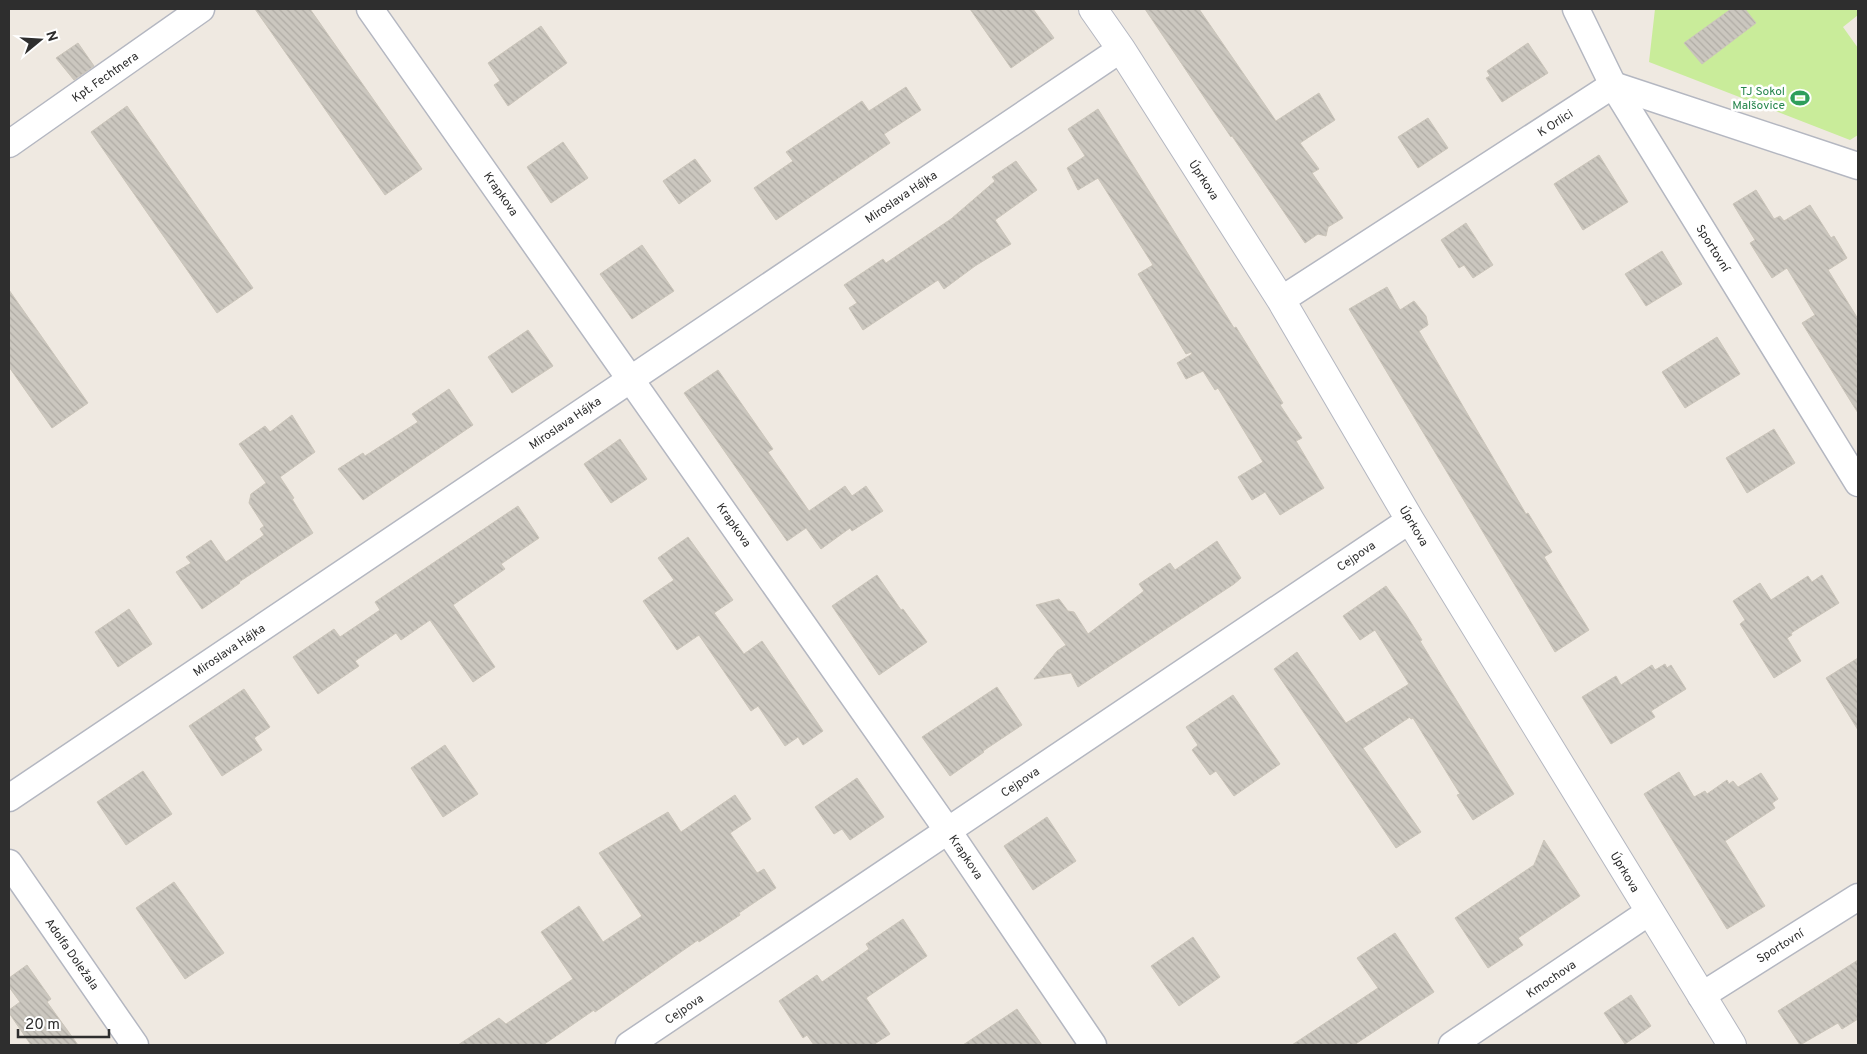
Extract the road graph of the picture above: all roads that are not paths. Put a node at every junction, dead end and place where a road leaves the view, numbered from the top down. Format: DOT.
graph roads {
  1 [pos="202,9"];
  2 [pos="370,9"];
  3 [pos="1093,9"];
  4 [pos="1576,9"];
  5 [pos="1120,49"];
  6 [pos="1613,85"];
  7 [pos="9,144"];
  8 [pos="1858,166"];
  9 [pos="1281,300"];
  10 [pos="631,379"];
  11 [pos="1858,483"];
  12 [pos="1410,520"];
  13 [pos="9,798"];
  14 [pos="948,831"];
  15 [pos="9,863"];
  16 [pos="1858,897"];
  17 [pos="1649,912"];
  18 [pos="1701,996"];
  19 [pos="136,1045"];
  20 [pos="629,1045"];
  21 [pos="1093,1045"];
  22 [pos="1452,1045"];
  23 [pos="1732,1045"];
  1 -- 7 [label="street, Kpt. Fechtnera"];
  2 -- 10 [label="street, Krapkova"];
  3 -- 5 [label="street, Úprkova"];
  4 -- 6 [label="street, Sportovní"];
  5 -- 9 [label="street, Úprkova"];
  5 -- 10 [label="street, Miroslava Hájka"];
  6 -- 8 [label="street"];
  6 -- 9 [label="street, K Orlici"];
  6 -- 11 [label="street, Sportovní"];
  9 -- 12 [label="street, Úprkova"];
  10 -- 13 [label="street, Miroslava Hájka"];
  10 -- 14 [label="street, Krapkova"];
  12 -- 14 [label="street, Cejpova"];
  12 -- 17 [label="street, Úprkova"];
  14 -- 20 [label="street, Cejpova"];
  14 -- 21 [label="street, Krapkova"];
  15 -- 19 [label="street, Adolfa Doležala"];
  16 -- 18 [label="street, Sportovní"];
  17 -- 18 [label="street, Úprkova"];
  17 -- 22 [label="street, Kmochova"];
  18 -- 23 [label="street, Úprkova"];
}
